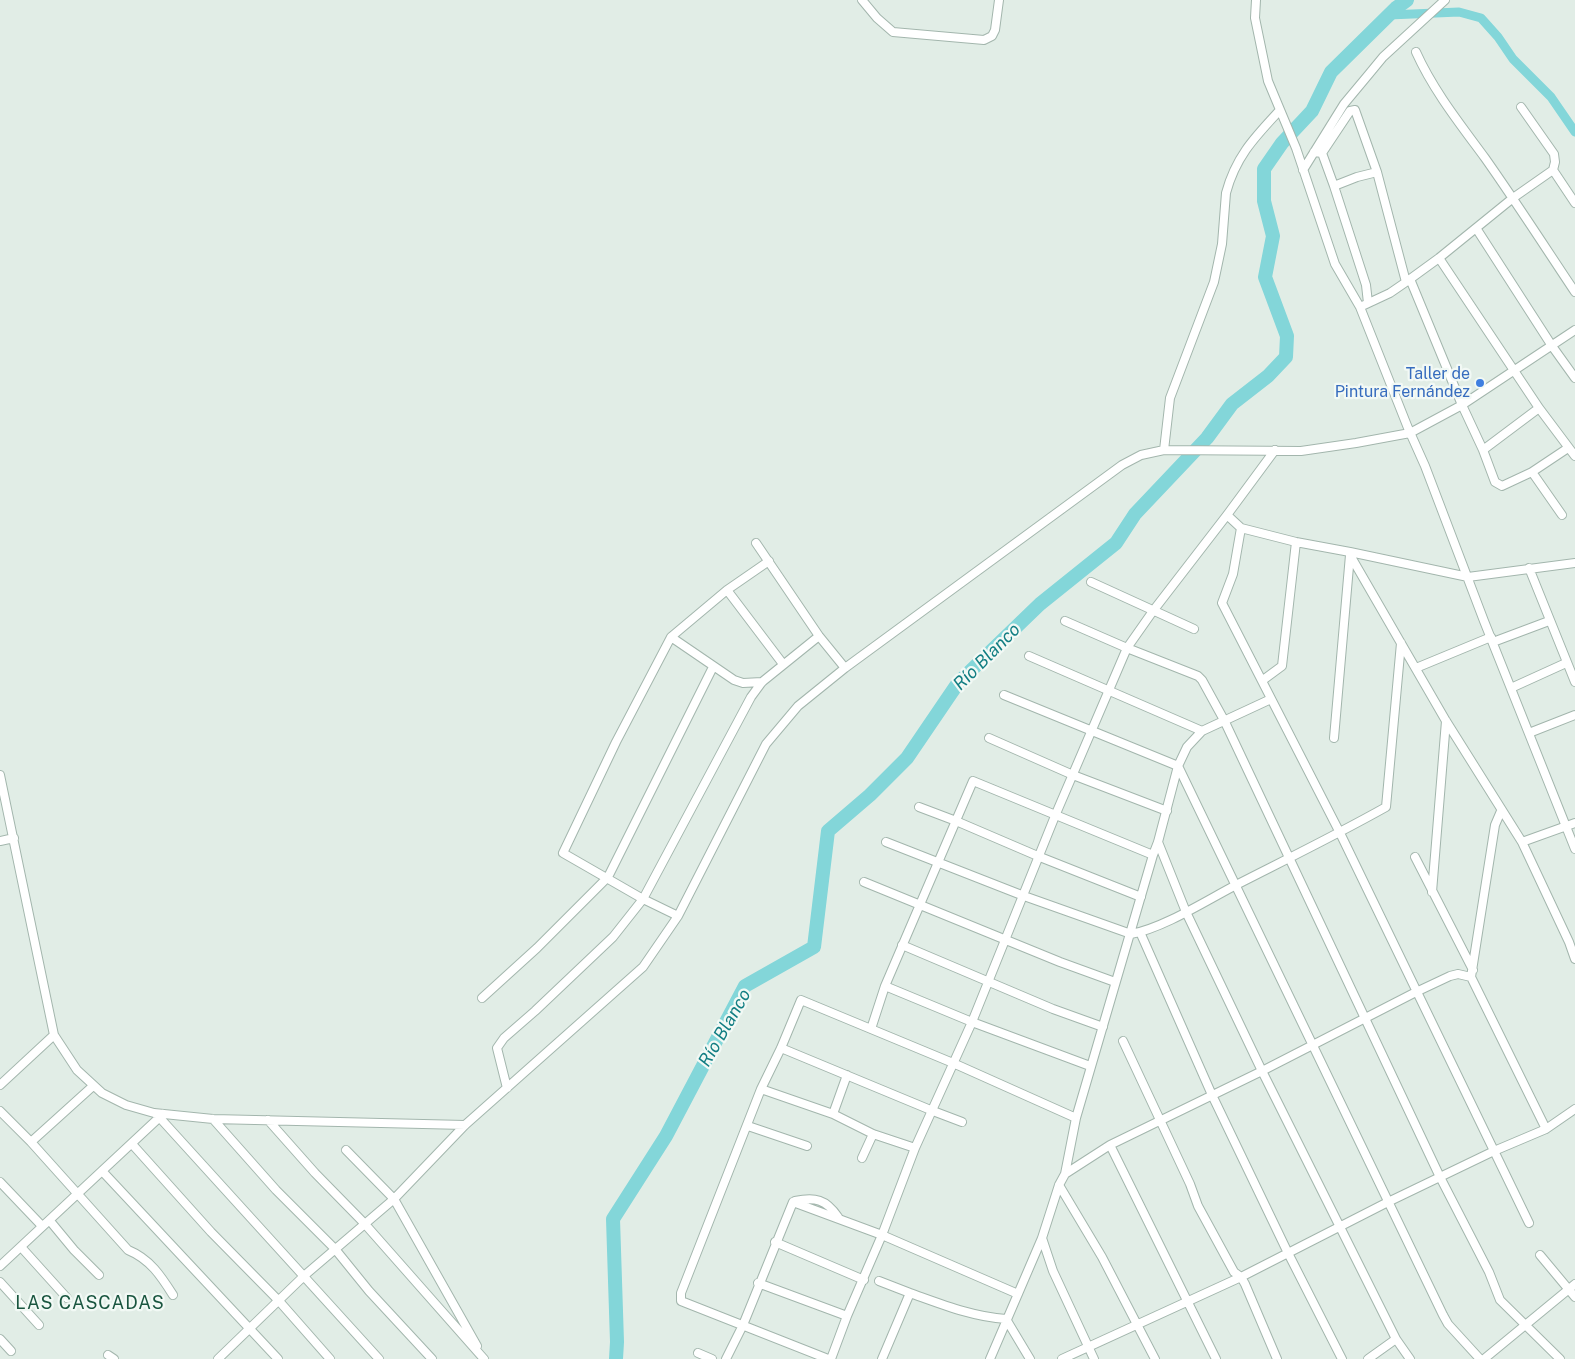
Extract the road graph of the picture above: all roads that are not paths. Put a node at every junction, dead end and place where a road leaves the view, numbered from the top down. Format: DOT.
graph roads {
  1 [pos="862,0"];
  2 [pos="999,0"];
  3 [pos="1256,0"];
  4 [pos="1442,2"];
  5 [pos="1416,52"];
  6 [pos="1521,107"];
  7 [pos="1281,114"];
  8 [pos="1318,153"];
  9 [pos="1303,170"];
  10 [pos="1553,170"];
  11 [pos="1377,172"];
  12 [pos="1334,186"];
  13 [pos="1513,198"];
  14 [pos="1575,204"];
  15 [pos="1476,228"];
  16 [pos="1439,258"];
  17 [pos="1408,280"];
  18 [pos="1575,292"];
  19 [pos="1368,303"];
  20 [pos="1360,307"];
  21 [pos="1575,330"];
  22 [pos="1552,346"];
  23 [pos="1514,371"];
  24 [pos="1575,378"];
  25 [pos="1462,405"];
  26 [pos="1539,408"];
  27 [pos="1410,433"];
  28 [pos="1568,448"];
  29 [pos="1164,450"];
  30 [pos="1275,450"];
  31 [pos="1483,450"];
  32 [pos="1575,456"];
  33 [pos="1532,472"];
  34 [pos="1227,515"];
  35 [pos="1562,515"];
  36 [pos="1241,528"];
  37 [pos="1296,542"];
  38 [pos="756,543"];
  39 [pos="1350,553"];
  40 [pos="769,561"];
  41 [pos="1575,563"];
  42 [pos="1529,568"];
  43 [pos="1468,577"];
  44 [pos="1090,582"];
  45 [pos="727,590"];
  46 [pos="1153,611"];
  47 [pos="1065,621"];
  48 [pos="1549,621"];
  49 [pos="1194,629"];
  50 [pos="819,636"];
  51 [pos="671,637"];
  52 [pos="1492,639"];
  53 [pos="1401,643"];
  54 [pos="1127,648"];
  55 [pos="1029,656"];
  56 [pos="1566,663"];
  57 [pos="783,664"];
  58 [pos="713,667"];
  59 [pos="845,668"];
  60 [pos="1416,668"];
  61 [pos="1263,680"];
  62 [pos="762,682"];
  63 [pos="1575,682"];
  64 [pos="1511,688"];
  65 [pos="1109,690"];
  66 [pos="1004,695"];
  67 [pos="1271,699"];
  68 [pos="1575,715"];
  69 [pos="1224,720"];
  70 [pos="1446,721"];
  71 [pos="1202,731"];
  72 [pos="1091,732"];
  73 [pos="1529,733"];
  74 [pos="989,738"];
  75 [pos="1334,738"];
  76 [pos="1178,766"];
  77 [pos="0,775"];
  78 [pos="1073,775"];
  79 [pos="1,784"];
  80 [pos="919,807"];
  81 [pos="1167,811"];
  82 [pos="1501,811"];
  83 [pos="1055,816"];
  84 [pos="956,821"];
  85 [pos="1575,823"];
  86 [pos="1566,827"];
  87 [pos="1340,833"];
  88 [pos="14,838"];
  89 [pos="0,841"];
  90 [pos="886,842"];
  91 [pos="1158,842"];
  92 [pos="1522,842"];
  93 [pos="1575,849"];
  94 [pos="1153,855"];
  95 [pos="1040,857"];
  96 [pos="1415,857"];
  97 [pos="1290,858"];
  98 [pos="939,862"];
  99 [pos="608,877"];
  100 [pos="864,882"];
  101 [pos="1237,885"];
  102 [pos="1432,892"];
  103 [pos="1024,896"];
  104 [pos="1141,897"];
  105 [pos="644,899"];
  106 [pos="920,904"];
  107 [pos="1186,912"];
  108 [pos="678,916"];
  109 [pos="1140,932"];
  110 [pos="1131,934"];
  111 [pos="1005,940"];
  112 [pos="902,945"];
  113 [pos="1575,960"];
  114 [pos="1472,974"];
  115 [pos="989,981"];
  116 [pos="1116,982"];
  117 [pos="885,986"];
  118 [pos="1416,992"];
  119 [pos="482,998"];
  120 [pos="1366,1018"];
  121 [pos="972,1022"];
  122 [pos="1103,1027"];
  123 [pos="870,1028"];
  124 [pos="54,1035"];
  125 [pos="1123,1041"];
  126 [pos="1313,1045"];
  127 [pos="782,1048"];
  128 [pos="953,1063"];
  129 [pos="1090,1066"];
  130 [pos="1262,1071"];
  131 [pos="847,1075"];
  132 [pos="0,1085"];
  133 [pos="93,1086"];
  134 [pos="507,1088"];
  135 [pos="761,1089"];
  136 [pos="1212,1095"];
  137 [pos="1575,1109"];
  138 [pos="0,1111"];
  139 [pos="933,1111"];
  140 [pos="833,1114"];
  141 [pos="162,1116"];
  142 [pos="1076,1118"];
  143 [pos="213,1119"];
  144 [pos="268,1120"];
  145 [pos="1161,1121"];
  146 [pos="962,1122"];
  147 [pos="466,1125"];
  148 [pos="748,1126"];
  149 [pos="1546,1129"];
  150 [pos="873,1134"];
  151 [pos="30,1142"];
  152 [pos="132,1144"];
  153 [pos="1110,1145"];
  154 [pos="807,1146"];
  155 [pos="915,1148"];
  156 [pos="346,1150"];
  157 [pos="1494,1151"];
  158 [pos="862,1158"];
  159 [pos="103,1172"];
  160 [pos="1065,1174"];
  161 [pos="1440,1177"];
  162 [pos="0,1182"];
  163 [pos="1059,1184"];
  164 [pos="76,1194"];
  165 [pos="394,1199"];
  166 [pos="1388,1202"];
  167 [pos="50,1220"];
  168 [pos="364,1223"];
  169 [pos="1529,1223"];
  170 [pos="42,1226"];
  171 [pos="1339,1226"];
  172 [pos="882,1234"];
  173 [pos="1042,1238"];
  174 [pos="775,1242"];
  175 [pos="21,1248"];
  176 [pos="335,1249"];
  177 [pos="0,1253"];
  178 [pos="1288,1253"];
  179 [pos="1540,1255"];
  180 [pos="1035,1256"];
  181 [pos="1049,1258"];
  182 [pos="7,1260"];
  183 [pos="0,1266"];
  184 [pos="98,1275"];
  185 [pos="305,1275"];
  186 [pos="1241,1277"];
  187 [pos="864,1280"];
  188 [pos="879,1281"];
  189 [pos="0,1282"];
  190 [pos="758,1283"];
  191 [pos="1575,1284"];
  192 [pos="1568,1290"];
  193 [pos="910,1294"];
  194 [pos="1018,1294"];
  195 [pos="174,1295"];
  196 [pos="1575,1297"];
  197 [pos="67,1298"];
  198 [pos="1188,1300"];
  199 [pos="279,1301"];
  200 [pos="847,1316"];
  201 [pos="1006,1319"];
  202 [pos="1137,1324"];
  203 [pos="39,1325"];
  204 [pos="743,1325"];
  205 [pos="1526,1326"];
  206 [pos="250,1328"];
  207 [pos="0,1339"];
  208 [pos="1396,1339"];
  209 [pos="1088,1347"];
  210 [pos="11,1351"];
  211 [pos="698,1353"];
  212 [pos="223,1358"];
  213 [pos="278,1359"];
  214 [pos="330,1359"];
  215 [pos="379,1359"];
  216 [pos="432,1359"];
  217 [pos="484,1359"];
  218 [pos="712,1359"];
  219 [pos="726,1359"];
  220 [pos="829,1359"];
  221 [pos="882,1359"];
  222 [pos="990,1359"];
  223 [pos="1030,1359"];
  224 [pos="1062,1359"];
  225 [pos="1094,1359"];
  226 [pos="1154,1359"];
  227 [pos="1216,1359"];
  228 [pos="1277,1359"];
  229 [pos="1342,1359"];
  230 [pos="1368,1359"];
  231 [pos="1410,1359"];
  232 [pos="1482,1359"];
  233 [pos="1560,1359"];
  1 -- 2 [label="street"];
  3 -- 7 [label="street"];
  4 -- 8 [label="street"];
  5 -- 13 [label="street"];
  6 -- 10 [label="street"];
  7 -- 9 [label="street"];
  7 -- 29 [label="street"];
  8 -- 9 [label="street"];
  8 -- 11 [label="street"];
  8 -- 12 [label="street"];
  9 -- 20 [label="street"];
  10 -- 13 [label="street"];
  10 -- 14 [label="street"];
  11 -- 12 [label="street"];
  11 -- 17 [label="street"];
  12 -- 19 [label="street"];
  13 -- 15 [label="street"];
  13 -- 18 [label="street"];
  15 -- 16 [label="street"];
  15 -- 22 [label="street"];
  16 -- 17 [label="street"];
  16 -- 23 [label="street"];
  17 -- 19 [label="street"];
  17 -- 25 [label="street"];
  19 -- 20 [label="street"];
  20 -- 27 [label="street"];
  21 -- 22 [label="street"];
  22 -- 23 [label="street"];
  22 -- 24 [label="street"];
  23 -- 25 [label="street"];
  23 -- 26 [label="street"];
  25 -- 27 [label="street"];
  25 -- 31 [label="street"];
  26 -- 28 [label="street"];
  26 -- 31 [label="street"];
  27 -- 30 [label="street"];
  27 -- 43 [label="street"];
  28 -- 32 [label="street"];
  28 -- 33 [label="street"];
  29 -- 30 [label="street"];
  29 -- 59 [label="street"];
  30 -- 34 [label="street"];
  31 -- 33 [label="street"];
  33 -- 35 [label="street"];
  34 -- 36 [label="street"];
  34 -- 46 [label="street"];
  36 -- 37 [label="street"];
  36 -- 61 [label="street"];
  37 -- 39 [label="street"];
  37 -- 61 [label="street"];
  38 -- 40 [label="street"];
  39 -- 43 [label="street"];
  39 -- 53 [label="street"];
  39 -- 75 [label="street"];
  40 -- 45 [label="street"];
  40 -- 50 [label="street"];
  41 -- 42 [label="street"];
  42 -- 43 [label="street"];
  42 -- 48 [label="street"];
  43 -- 52 [label="street"];
  44 -- 46 [label="street"];
  45 -- 51 [label="street"];
  45 -- 57 [label="street"];
  46 -- 49 [label="street"];
  46 -- 54 [label="street"];
  47 -- 54 [label="street"];
  48 -- 52 [label="street"];
  48 -- 56 [label="street"];
  50 -- 57 [label="street"];
  50 -- 59 [label="street"];
  51 -- 58 [label="street"];
  51 -- 99 [label="street"];
  52 -- 60 [label="street"];
  52 -- 64 [label="street"];
  53 -- 60 [label="street"];
  53 -- 87 [label="street"];
  54 -- 65 [label="street"];
  54 -- 69 [label="street"];
  55 -- 65 [label="street"];
  56 -- 63 [label="street"];
  56 -- 64 [label="street"];
  57 -- 62 [label="street"];
  58 -- 62 [label="street"];
  58 -- 99 [label="street"];
  59 -- 108 [label="street"];
  60 -- 70 [label="street"];
  61 -- 67 [label="street"];
  62 -- 105 [label="street"];
  64 -- 73 [label="street"];
  65 -- 71 [label="street"];
  65 -- 72 [label="street"];
  66 -- 72 [label="street"];
  67 -- 69 [label="street"];
  67 -- 87 [label="street"];
  68 -- 73 [label="street"];
  69 -- 71 [label="street"];
  69 -- 97 [label="street"];
  70 -- 82 [label="street"];
  70 -- 102 [label="street"];
  71 -- 76 [label="street"];
  72 -- 76 [label="street"];
  72 -- 78 [label="street"];
  73 -- 86 [label="street"];
  74 -- 78 [label="street"];
  76 -- 81 [label="street"];
  76 -- 101 [label="street"];
  77 -- 79 [label="street"];
  78 -- 81 [label="street"];
  78 -- 83 [label="street"];
  79 -- 88 [label="street"];
  80 -- 84 [label="street"];
  81 -- 91 [label="street"];
  82 -- 92 [label="street"];
  82 -- 114 [label="street"];
  83 -- 84 [label="street"];
  83 -- 94 [label="street"];
  83 -- 95 [label="street"];
  84 -- 95 [label="street"];
  84 -- 98 [label="street"];
  85 -- 86 [label="street"];
  86 -- 92 [label="street"];
  86 -- 93 [label="street"];
  87 -- 97 [label="street"];
  87 -- 118 [label="street"];
  88 -- 89 [label="street"];
  88 -- 124 [label="street"];
  90 -- 98 [label="street"];
  91 -- 94 [label="street"];
  91 -- 107 [label="street"];
  92 -- 113 [label="street"];
  94 -- 104 [label="street"];
  95 -- 103 [label="street"];
  95 -- 104 [label="street"];
  96 -- 102 [label="street"];
  97 -- 101 [label="street"];
  97 -- 120 [label="street"];
  98 -- 103 [label="street"];
  98 -- 106 [label="street"];
  99 -- 105 [label="street"];
  99 -- 119 [label="street"];
  100 -- 106 [label="street"];
  101 -- 107 [label="street"];
  101 -- 126 [label="street"];
  102 -- 114 [label="street"];
  103 -- 110 [label="street"];
  103 -- 111 [label="street"];
  104 -- 110 [label="street"];
  105 -- 108 [label="street"];
  105 -- 134 [label="street"];
  106 -- 111 [label="street"];
  106 -- 112 [label="street"];
  107 -- 109 [label="street"];
  107 -- 130 [label="street"];
  108 -- 134 [label="street"];
  109 -- 110 [label="street"];
  109 -- 136 [label="street"];
  110 -- 116 [label="street"];
  111 -- 115 [label="street"];
  111 -- 116 [label="street"];
  112 -- 115 [label="street"];
  112 -- 117 [label="street"];
  114 -- 118 [label="street"];
  114 -- 149 [label="street"];
  115 -- 121 [label="street"];
  115 -- 122 [label="street"];
  116 -- 122 [label="street"];
  117 -- 121 [label="street"];
  117 -- 123 [label="street"];
  118 -- 120 [label="street"];
  118 -- 157 [label="street"];
  120 -- 126 [label="street"];
  120 -- 161 [label="street"];
  121 -- 128 [label="street"];
  121 -- 129 [label="street"];
  122 -- 129 [label="street"];
  123 -- 127 [label="street"];
  123 -- 128 [label="street"];
  124 -- 132 [label="street"];
  124 -- 133 [label="street"];
  125 -- 145 [label="street"];
  126 -- 130 [label="street"];
  126 -- 166 [label="street"];
  127 -- 131 [label="street"];
  127 -- 135 [label="street"];
  128 -- 139 [label="street"];
  128 -- 142 [label="street"];
  129 -- 142 [label="street"];
  130 -- 136 [label="street"];
  130 -- 171 [label="street"];
  131 -- 139 [label="street"];
  131 -- 140 [label="street"];
  133 -- 141 [label="street"];
  133 -- 151 [label="street"];
  134 -- 147 [label="street"];
  135 -- 140 [label="street"];
  135 -- 148 [label="street"];
  136 -- 145 [label="street"];
  136 -- 178 [label="street"];
  137 -- 149 [label="street"];
  138 -- 151 [label="street"];
  139 -- 146 [label="street"];
  139 -- 155 [label="street"];
  140 -- 150 [label="street"];
  141 -- 143 [label="street"];
  141 -- 152 [label="street"];
  141 -- 185 [label="street"];
  142 -- 160 [label="street"];
  143 -- 144 [label="street"];
  143 -- 176 [label="street"];
  144 -- 147 [label="street"];
  144 -- 168 [label="street"];
  145 -- 153 [label="street"];
  145 -- 186 [label="street"];
  147 -- 165 [label="street"];
  148 -- 154 [label="street"];
  148 -- 204 [label="street"];
  149 -- 157 [label="street"];
  150 -- 155 [label="street"];
  150 -- 158 [label="street"];
  151 -- 164 [label="street"];
  152 -- 159 [label="street"];
  152 -- 199 [label="street"];
  153 -- 160 [label="street"];
  153 -- 198 [label="street"];
  155 -- 172 [label="street"];
  156 -- 165 [label="street"];
  157 -- 161 [label="street"];
  157 -- 169 [label="street"];
  159 -- 164 [label="street"];
  159 -- 206 [label="street"];
  160 -- 163 [label="street"];
  161 -- 166 [label="street"];
  161 -- 205 [label="street"];
  162 -- 170 [label="street"];
  163 -- 173 [label="street"];
  163 -- 202 [label="street"];
  164 -- 167 [label="street"];
  164 -- 195 [label="street"];
  165 -- 168 [label="street"];
  165 -- 217 [label="street"];
  166 -- 171 [label="street"];
  166 -- 232 [label="street"];
  167 -- 170 [label="street"];
  167 -- 184 [label="street"];
  168 -- 176 [label="street"];
  168 -- 217 [label="street"];
  170 -- 175 [label="street"];
  171 -- 178 [label="street"];
  171 -- 208 [label="street"];
  172 -- 174 [label="street"];
  172 -- 187 [label="street"];
  172 -- 194 [label="street"];
  173 -- 180 [label="street"];
  173 -- 181 [label="street"];
  174 -- 187 [label="street"];
  174 -- 190 [label="street"];
  175 -- 182 [label="street"];
  175 -- 197 [label="street"];
  176 -- 185 [label="street"];
  176 -- 216 [label="street"];
  177 -- 182 [label="street"];
  178 -- 186 [label="street"];
  178 -- 229 [label="street"];
  179 -- 192 [label="street"];
  180 -- 181 [label="street"];
  180 -- 194 [label="street"];
  181 -- 209 [label="street"];
  182 -- 183 [label="street"];
  185 -- 199 [label="street"];
  185 -- 215 [label="street"];
  186 -- 198 [label="street"];
  186 -- 228 [label="street"];
  187 -- 200 [label="street"];
  188 -- 193 [label="street"];
  189 -- 203 [label="street"];
  190 -- 200 [label="street"];
  190 -- 204 [label="street"];
  191 -- 192 [label="street"];
  192 -- 196 [label="street"];
  192 -- 205 [label="street"];
  193 -- 201 [label="street"];
  193 -- 221 [label="street"];
  194 -- 201 [label="street"];
  198 -- 202 [label="street"];
  198 -- 227 [label="street"];
  199 -- 206 [label="street"];
  199 -- 214 [label="street"];
  200 -- 220 [label="street"];
  201 -- 222 [label="street"];
  201 -- 223 [label="street"];
  202 -- 209 [label="street"];
  202 -- 226 [label="street"];
  204 -- 219 [label="street"];
  204 -- 220 [label="street"];
  205 -- 232 [label="street"];
  205 -- 233 [label="street"];
  206 -- 212 [label="street"];
  206 -- 213 [label="street"];
  207 -- 210 [label="street"];
  208 -- 230 [label="street"];
  208 -- 231 [label="street"];
  209 -- 224 [label="street"];
  209 -- 225 [label="street"];
  211 -- 218 [label="street"];
}
